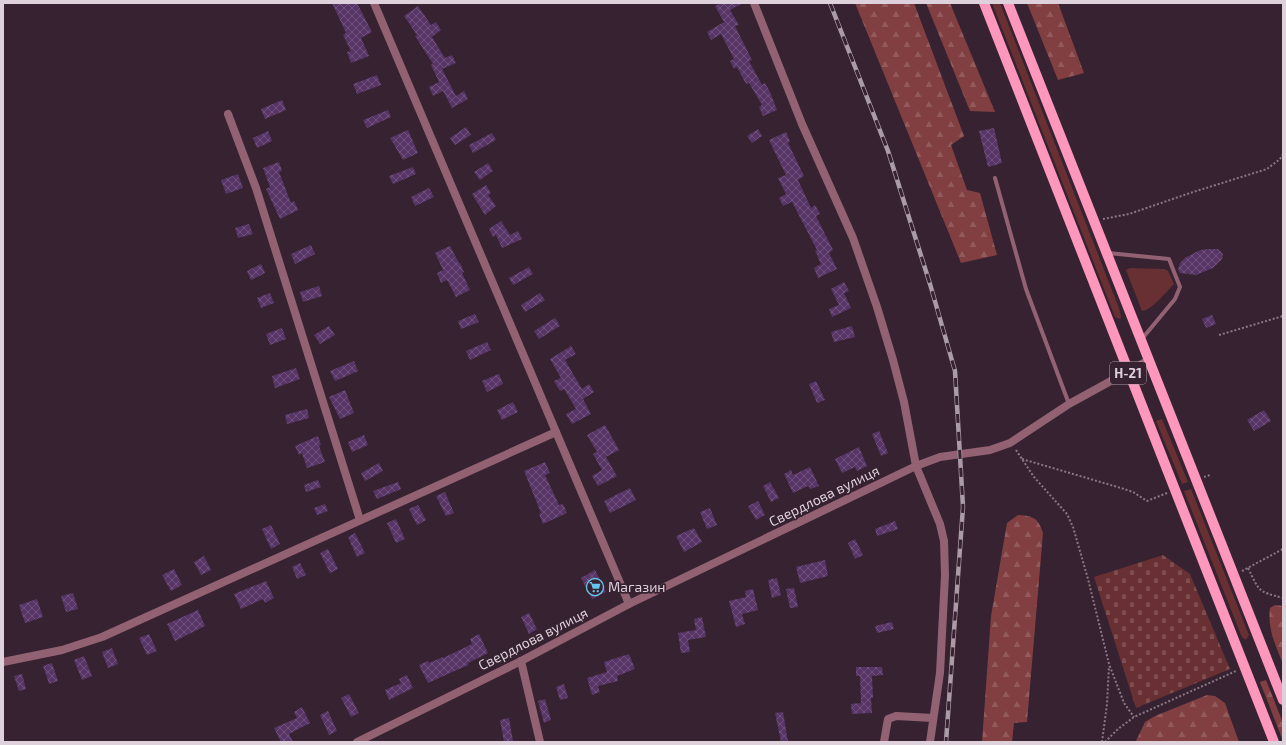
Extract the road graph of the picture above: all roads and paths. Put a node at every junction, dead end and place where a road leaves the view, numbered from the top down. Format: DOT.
graph roads {
  1 [pos="374,3"];
  2 [pos="754,3"];
  3 [pos="984,3"];
  4 [pos="1008,3"];
  5 [pos="228,114"];
  6 [pos="1283,154"];
  7 [pos="995,178"];
  8 [pos="1094,221"];
  9 [pos="1107,253"];
  10 [pos="1283,316"];
  11 [pos="1219,335"];
  12 [pos="1141,340"];
  13 [pos="1149,360"];
  14 [pos="1128,371"];
  15 [pos="1069,404"];
  16 [pos="556,432"];
  17 [pos="1010,443"];
  18 [pos="1022,459"];
  19 [pos="916,466"];
  20 [pos="1147,501"];
  21 [pos="360,520"];
  22 [pos="1283,549"];
  23 [pos="1248,568"];
  24 [pos="1234,575"];
  25 [pos="1283,598"];
  26 [pos="628,604"];
  27 [pos="521,661"];
  28 [pos="3,662"];
  29 [pos="1109,664"];
  30 [pos="1244,667"];
  31 [pos="1283,700"];
  32 [pos="1134,717"];
  33 [pos="933,718"];
  34 [pos="357,742"];
  35 [pos="540,742"];
  36 [pos="884,742"];
  37 [pos="930,742"];
  38 [pos="1103,742"];
  39 [pos="1274,742"];
  1 -- 16 [label="street"];
  2 -- 19 [label="street"];
  3 -- 14 [label="main road, Н-21"];
  4 -- 8 [label="main road, Н-21"];
  5 -- 21 [label="street"];
  6 -- 8 [label="path"];
  7 -- 15 [label="lane"];
  8 -- 9 [label="main road, Н-21"];
  9 -- 12 [label="main road, Н-21"];
  9 -- 12 [label="lane"];
  10 -- 11 [label="path"];
  12 -- 13 [label="main road, Н-21"];
  13 -- 14 [label="street, Свердлова вулиця"];
  13 -- 24 [label="main road, Н-21"];
  14 -- 15 [label="street, Свердлова вулиця"];
  14 -- 30 [label="main road, Н-21"];
  15 -- 17 [label="street, Свердлова вулиця"];
  16 -- 21 [label="street"];
  16 -- 26 [label="street"];
  17 -- 18 [label="path"];
  17 -- 19 [label="street, Свердлова вулиця"];
  18 -- 20 [label="path"];
  18 -- 29 [label="path"];
  19 -- 26 [label="street, Свердлова вулиця"];
  19 -- 33 [label="street"];
  21 -- 28 [label="street"];
  22 -- 23 [label="path"];
  23 -- 24 [label="path"];
  23 -- 25 [label="path"];
  24 -- 31 [label="main road, Н-21"];
  26 -- 27 [label="street, Свердлова вулиця"];
  27 -- 34 [label="street, Свердлова вулиця"];
  27 -- 35 [label="street"];
  29 -- 32 [label="path"];
  29 -- 38 [label="path"];
  30 -- 32 [label="path"];
  30 -- 39 [label="main road, Н-21"];
  32 -- 38 [label="path"];
  33 -- 36 [label="street"];
  33 -- 37 [label="street"];
}
